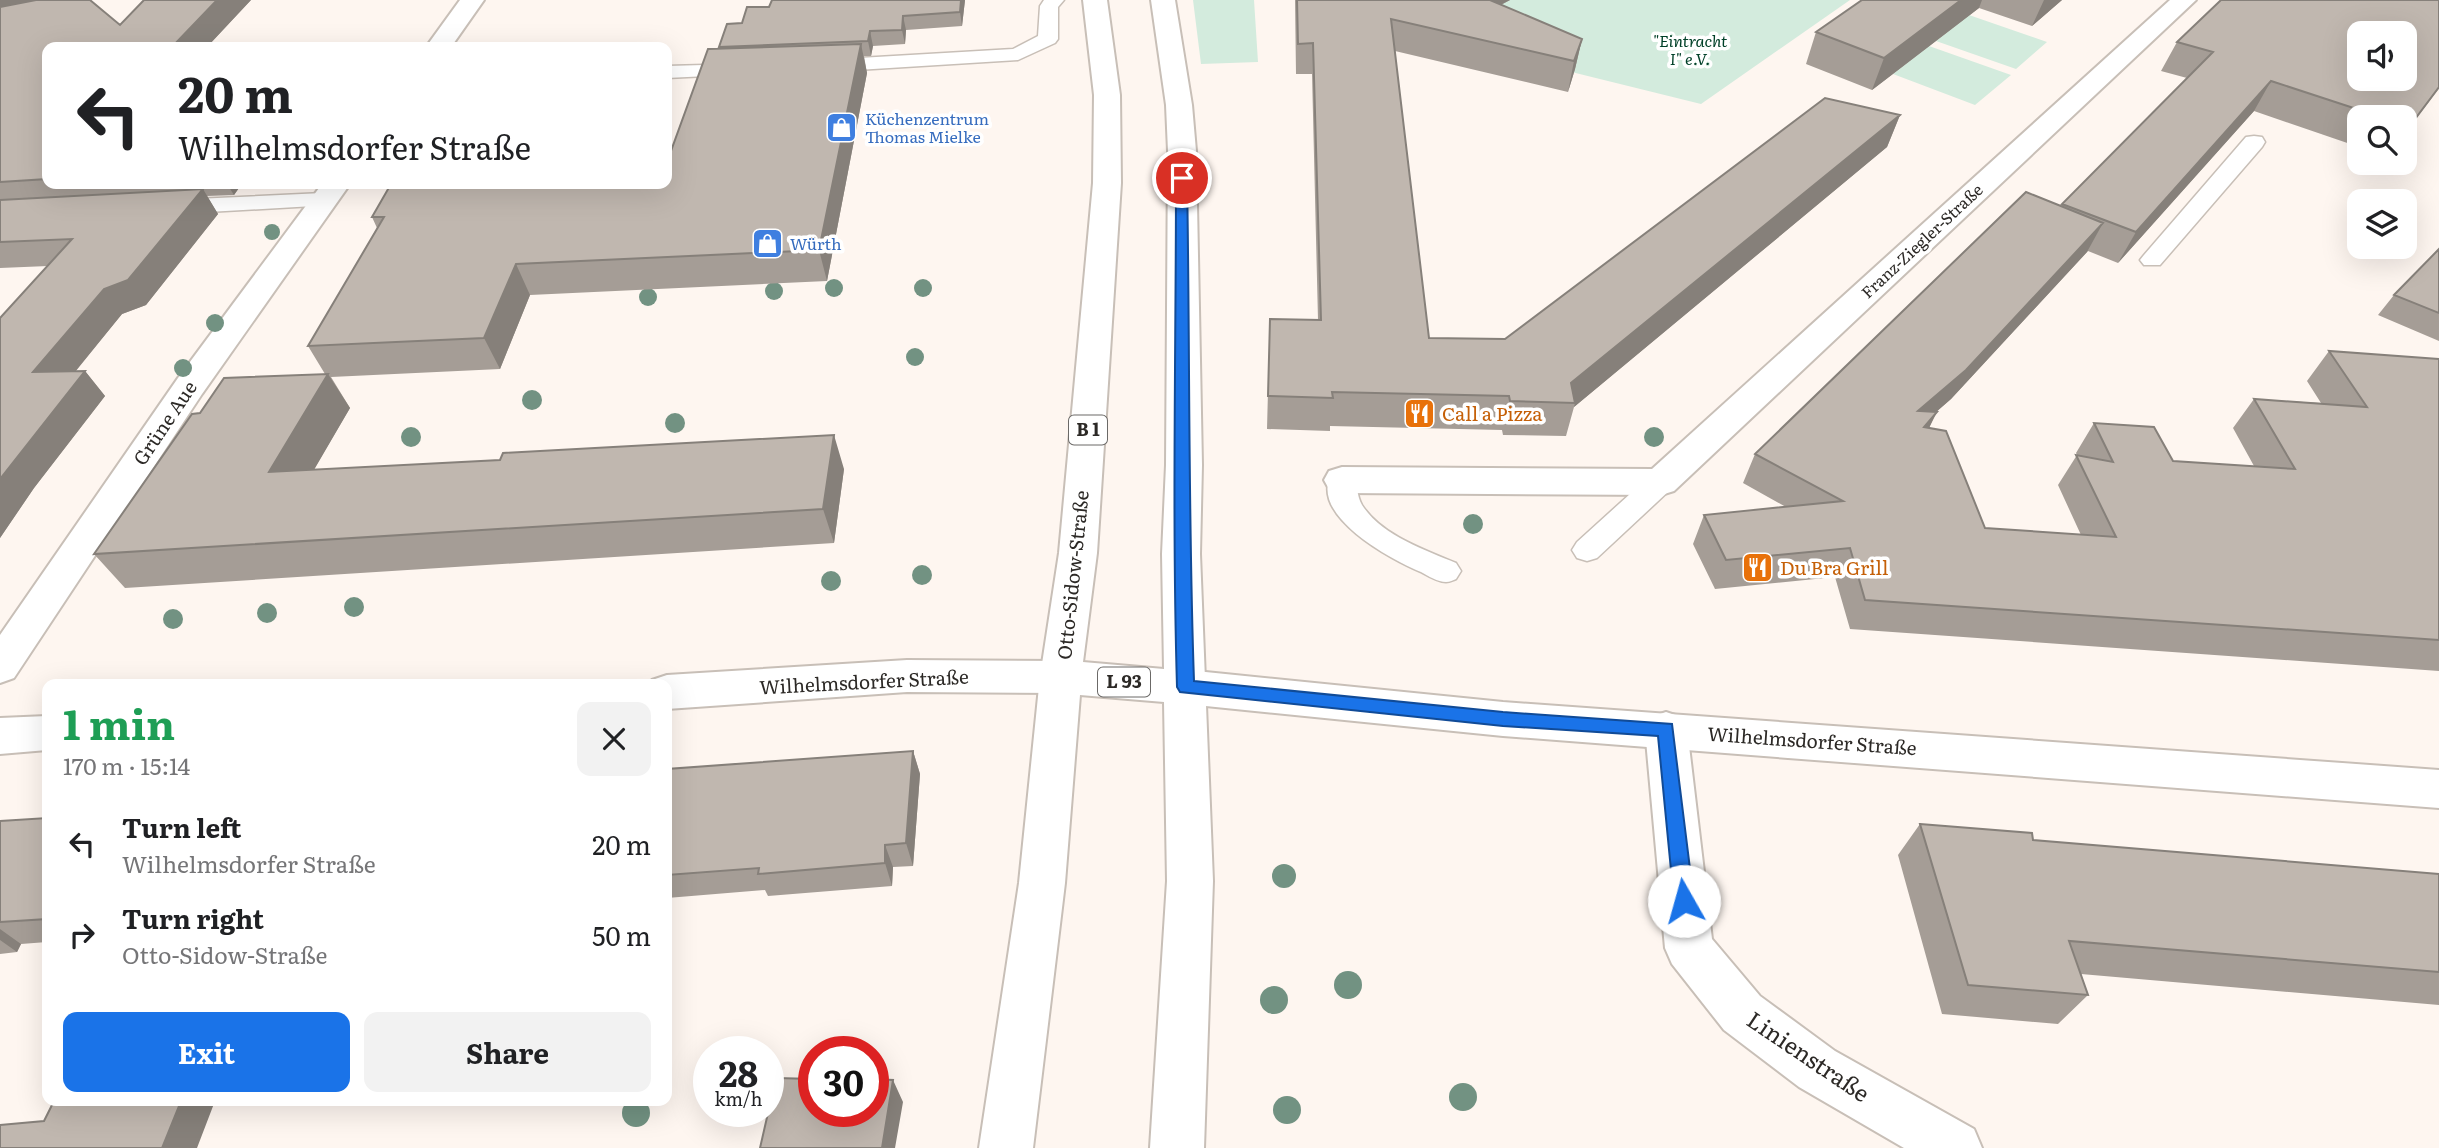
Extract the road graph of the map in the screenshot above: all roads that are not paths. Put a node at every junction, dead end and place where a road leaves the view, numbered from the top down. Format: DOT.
graph roads {
  1 [pos="472,0"];
  2 [pos="1055,0"];
  3 [pos="1095,0"];
  4 [pos="1163,0"];
  5 [pos="2184,0"];
  6 [pos="442,42"];
  7 [pos="804,67"];
  8 [pos="763,69"];
  9 [pos="672,72"];
  10 [pos="2254,142"];
  11 [pos="330,192"];
  12 [pos="146,208"];
  13 [pos="2152,260"];
  14 [pos="1342,480"];
  15 [pos="1661,482"];
  16 [pos="1587,550"];
  17 [pos="1446,571"];
  18 [pos="1,663"];
  19 [pos="1061,677"];
  20 [pos="1186,687"];
  21 [pos="672,692"];
  22 [pos="1666,729"];
  23 [pos="42,733"];
  24 [pos="0,736"];
  25 [pos="2439,789"];
  26 [pos="1006,1148"];
  27 [pos="1177,1148"];
  28 [pos="1955,1148"];
  1 -- 6 [label="street"];
  2 -- 7 [label="lane"];
  3 -- 19 [label="street, Otto-Sidow-Straße / B 1"];
  4 -- 20 [label="street"];
  5 -- 15 [label="street, Franz-Ziegler-Straße"];
  8 -- 9 [label="lane"];
  10 -- 13 [label="lane"];
  11 -- 12 [label="lane"];
  11 -- 18 [label="street, Grüne Aue"];
  14 -- 15 [label="street"];
  14 -- 17 [label="lane"];
  15 -- 16 [label="lane, Franz-Ziegler-Straße"];
  19 -- 20 [label="street, L 93"];
  19 -- 21 [label="street, Wilhelmsdorfer Straße / L 93"];
  19 -- 26 [label="street, Otto-Sidow-Straße / B 1"];
  20 -- 22 [label="street, Wilhelmsdorfer Straße"];
  20 -- 27 [label="street"];
  22 -- 25 [label="street, Wilhelmsdorfer Straße"];
  22 -- 28 [label="street, Linienstraße"];
  23 -- 24 [label="street"];
}
